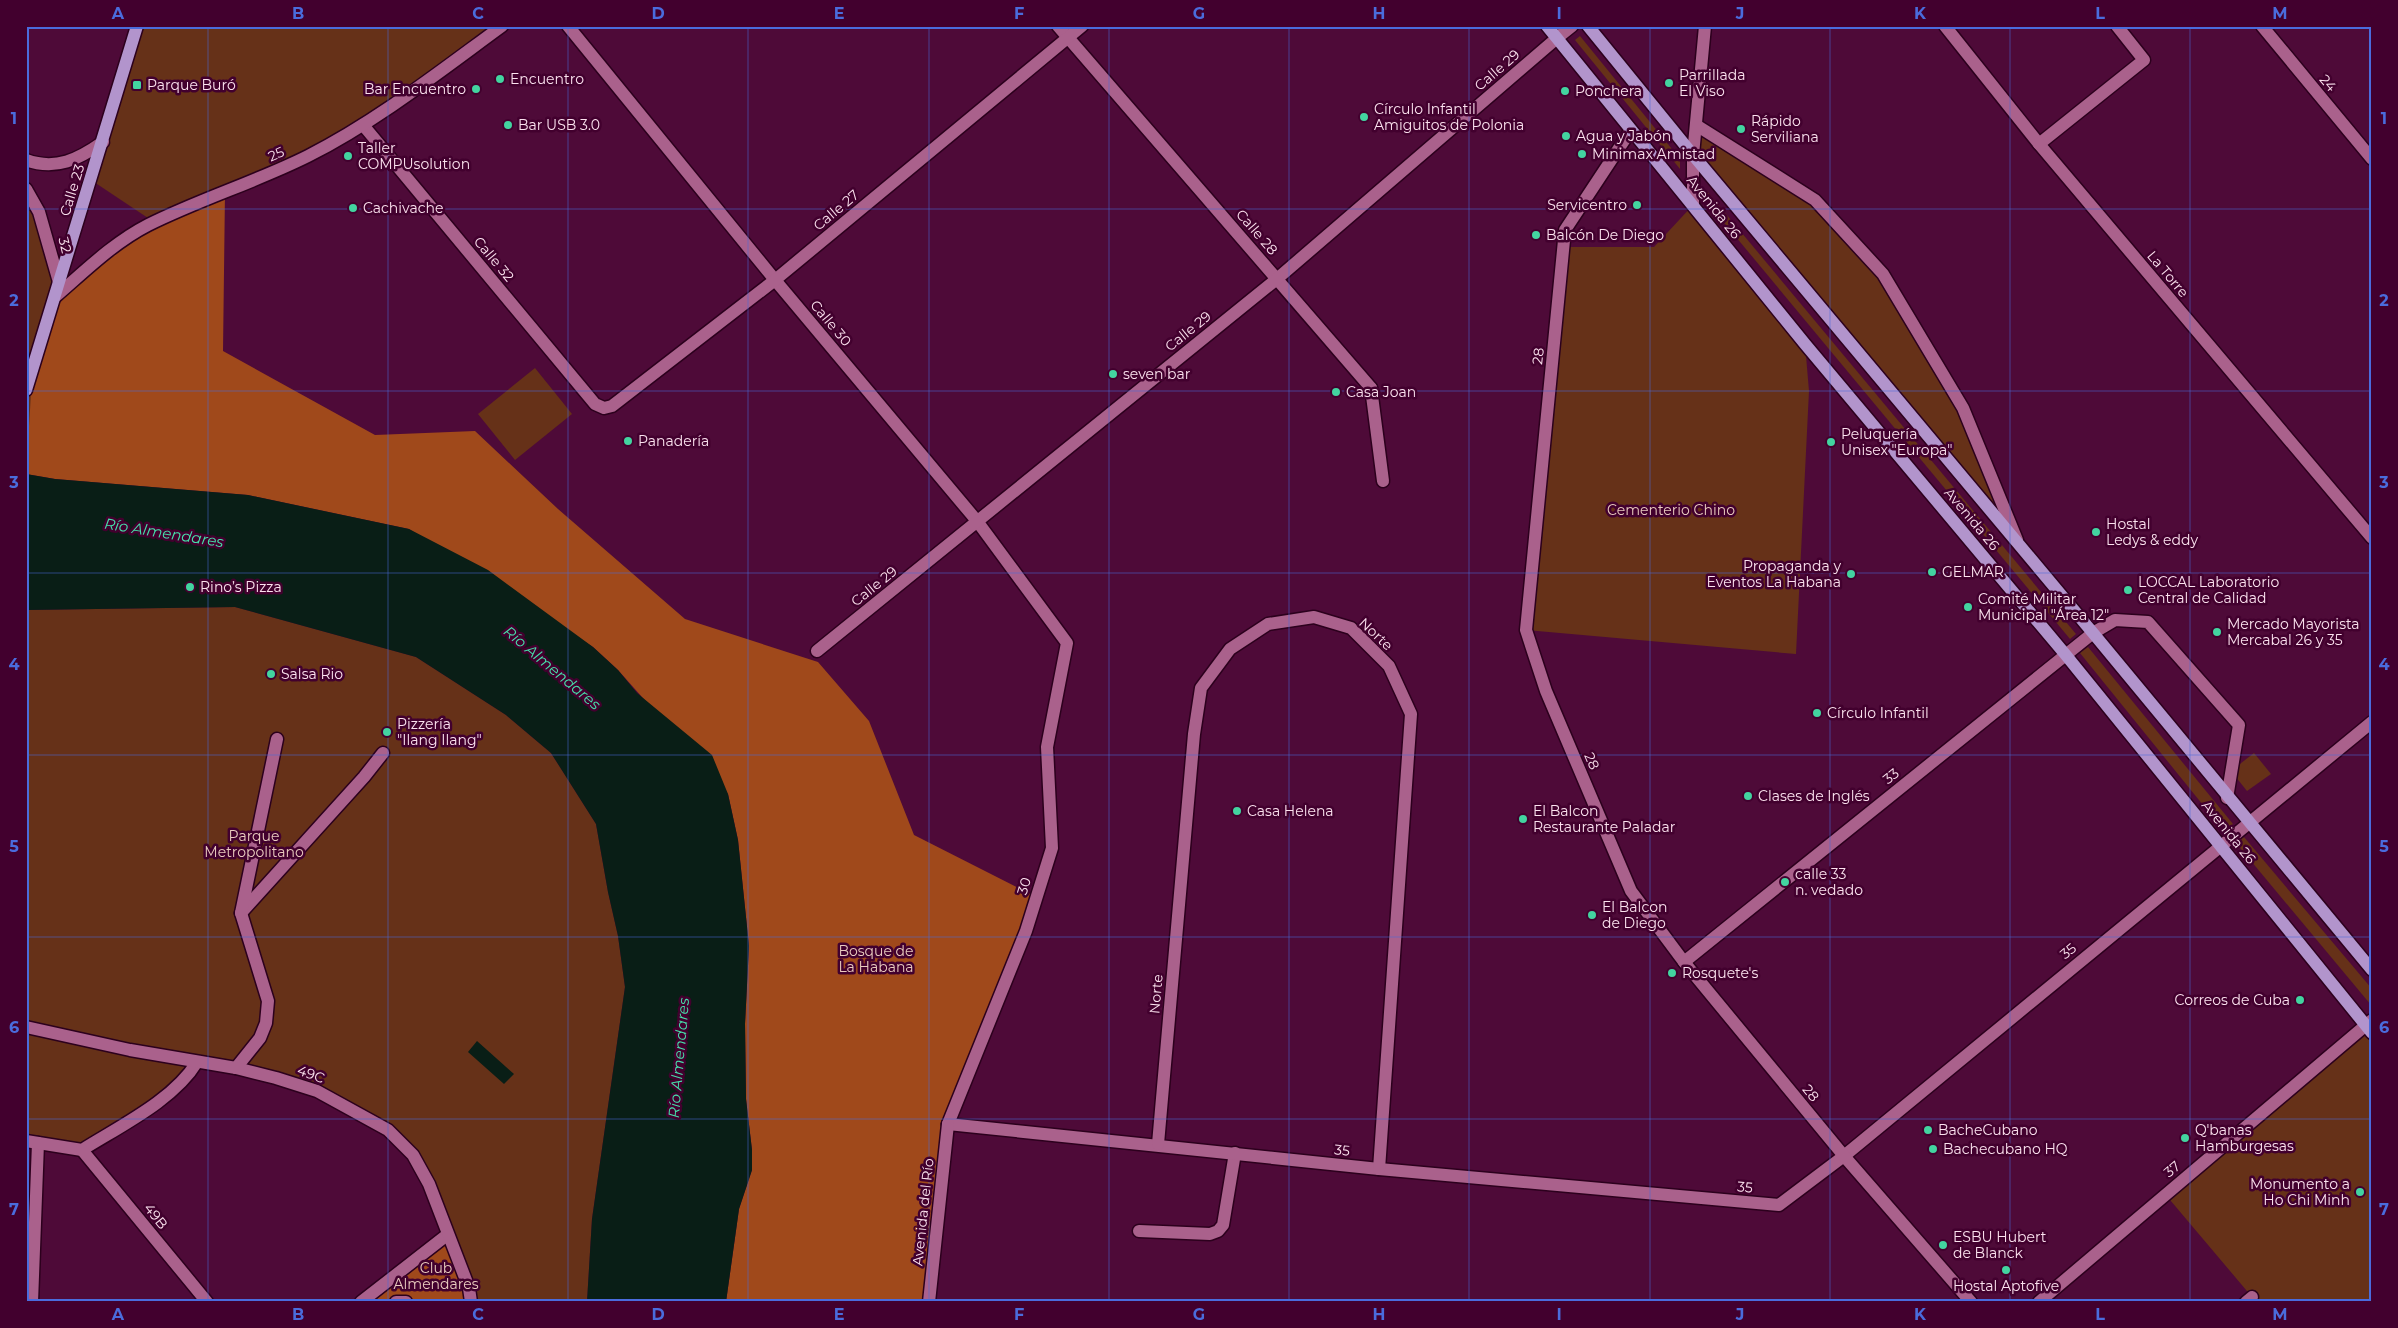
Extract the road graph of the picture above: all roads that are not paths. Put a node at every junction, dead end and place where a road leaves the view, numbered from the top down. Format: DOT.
graph roads {
  1 [pos="137,26"];
  2 [pos="502,26"];
  3 [pos="568,26"];
  4 [pos="1058,26"];
  5 [pos="1082,26"];
  6 [pos="1547,26"];
  7 [pos="1572,26"];
  8 [pos="1588,26"];
  9 [pos="1705,26"];
  10 [pos="1945,26"];
  11 [pos="2117,26"];
  12 [pos="2262,26"];
  13 [pos="1067,38"];
  14 [pos="1557,38"];
  15 [pos="363,125"];
  16 [pos="1696,125"];
  17 [pos="1632,130"];
  18 [pos="102,142"];
  19 [pos="2039,144"];
  20 [pos="1692,155"];
  21 [pos="2372,159"];
  22 [pos="26,160"];
  23 [pos="26,189"];
  24 [pos="1693,205"];
  25 [pos="1278,278"];
  26 [pos="775,280"];
  27 [pos="58,282"];
  28 [pos="56,296"];
  29 [pos="26,390"];
  30 [pos="604,408"];
  31 [pos="1384,481"];
  32 [pos="977,522"];
  33 [pos="2372,538"];
  34 [pos="2019,545"];
  35 [pos="2093,633"];
  36 [pos="1067,643"];
  37 [pos="817,651"];
  38 [pos="2065,654"];
  39 [pos="2372,722"];
  40 [pos="277,740"];
  41 [pos="383,753"];
  42 [pos="2228,798"];
  43 [pos="2248,823"];
  44 [pos="2220,845"];
  45 [pos="241,913"];
  46 [pos="1684,962"];
  47 [pos="2372,970"];
  48 [pos="26,1027"];
  49 [pos="2370,1027"];
  50 [pos="197,1062"];
  51 [pos="236,1068"];
  52 [pos="948,1124"];
  53 [pos="32,1142"];
  54 [pos="1158,1144"];
  55 [pos="82,1150"];
  56 [pos="1235,1153"];
  57 [pos="1844,1156"];
  58 [pos="1379,1169"];
  59 [pos="1139,1231"];
  60 [pos="448,1236"];
  61 [pos="32,1302"];
  62 [pos="207,1302"];
  63 [pos="361,1302"];
  64 [pos="396,1302"];
  65 [pos="406,1302"];
  66 [pos="471,1302"];
  67 [pos="929,1302"];
  68 [pos="1972,1302"];
  69 [pos="2039,1302"];
  1 -- 18 [label="main road, Calle 23"];
  2 -- 15 [label="street, 25"];
  3 -- 26 [label="street, Calle 30"];
  4 -- 13 [label="street, Calle 28"];
  5 -- 13 [label="street, Calle 27"];
  6 -- 14 [label="main road, Avenida 26"];
  7 -- 14 [label="street, Calle 29"];
  8 -- 20 [label="main road, Avenida 26"];
  9 -- 16 [label="street"];
  10 -- 19 [label="street, La Torre"];
  11 -- 19 [label="street"];
  12 -- 21 [label="street, 24"];
  13 -- 25 [label="street, Calle 28"];
  13 -- 26 [label="street, Calle 27"];
  14 -- 17 [label="main road, Avenida 26"];
  14 -- 25 [label="street, Calle 29"];
  15 -- 28 [label="street, 25"];
  15 -- 30 [label="street, Calle 32"];
  16 -- 20 [label="street"];
  16 -- 34 [label="street"];
  17 -- 24 [label="main road, Avenida 26"];
  17 -- 46 [label="street, 28"];
  18 -- 22 [label="street"];
  18 -- 27 [label="main road, Calle 23"];
  19 -- 33 [label="street, La Torre"];
  20 -- 24 [label="street"];
  20 -- 34 [label="main road, Avenida 26"];
  23 -- 27 [label="street, 32"];
  24 -- 38 [label="main road, Avenida 26"];
  25 -- 31 [label="street, Calle 28"];
  25 -- 32 [label="street, Calle 29"];
  26 -- 30 [label="street, Calle 27"];
  26 -- 32 [label="street, Calle 30"];
  27 -- 28 [label="main road, Calle 23"];
  28 -- 29 [label="main road, Calle 23"];
  32 -- 36 [label="street, Calle 30"];
  32 -- 37 [label="street, Calle 29"];
  34 -- 35 [label="main road, Avenida 26"];
  35 -- 38 [label="street, 33"];
  35 -- 42 [label="main road, Avenida 26"];
  35 -- 42 [label="street, 33"];
  36 -- 52 [label="street, 30"];
  38 -- 44 [label="main road, Avenida 26"];
  38 -- 46 [label="street, 33"];
  39 -- 43 [label="street, 35"];
  40 -- 45 [label="street"];
  41 -- 45 [label="street"];
  42 -- 43 [label="main road, Avenida 26"];
  43 -- 44 [label="street, 35"];
  43 -- 47 [label="main road, Avenida 26"];
  44 -- 49 [label="main road, Avenida 26"];
  44 -- 57 [label="street, 35"];
  45 -- 51 [label="street"];
  46 -- 57 [label="street, 28"];
  48 -- 50 [label="street, 49C"];
  49 -- 69 [label="street, 37"];
  50 -- 51 [label="street, 49C"];
  50 -- 55 [label="street"];
  51 -- 60 [label="street, 49C"];
  52 -- 54 [label="street, 35"];
  52 -- 67 [label="street, Avenida del Río"];
  53 -- 55 [label="street"];
  53 -- 61 [label="street"];
  54 -- 56 [label="street, 35"];
  54 -- 58 [label="street, Norte"];
  55 -- 62 [label="street, 49B"];
  56 -- 58 [label="street, 35"];
  56 -- 59 [label="street"];
  57 -- 58 [label="street, 35"];
  57 -- 68 [label="street, 28"];
  60 -- 63 [label="street"];
  60 -- 66 [label="street, 49C"];
  64 -- 65 [label="street"];
}
